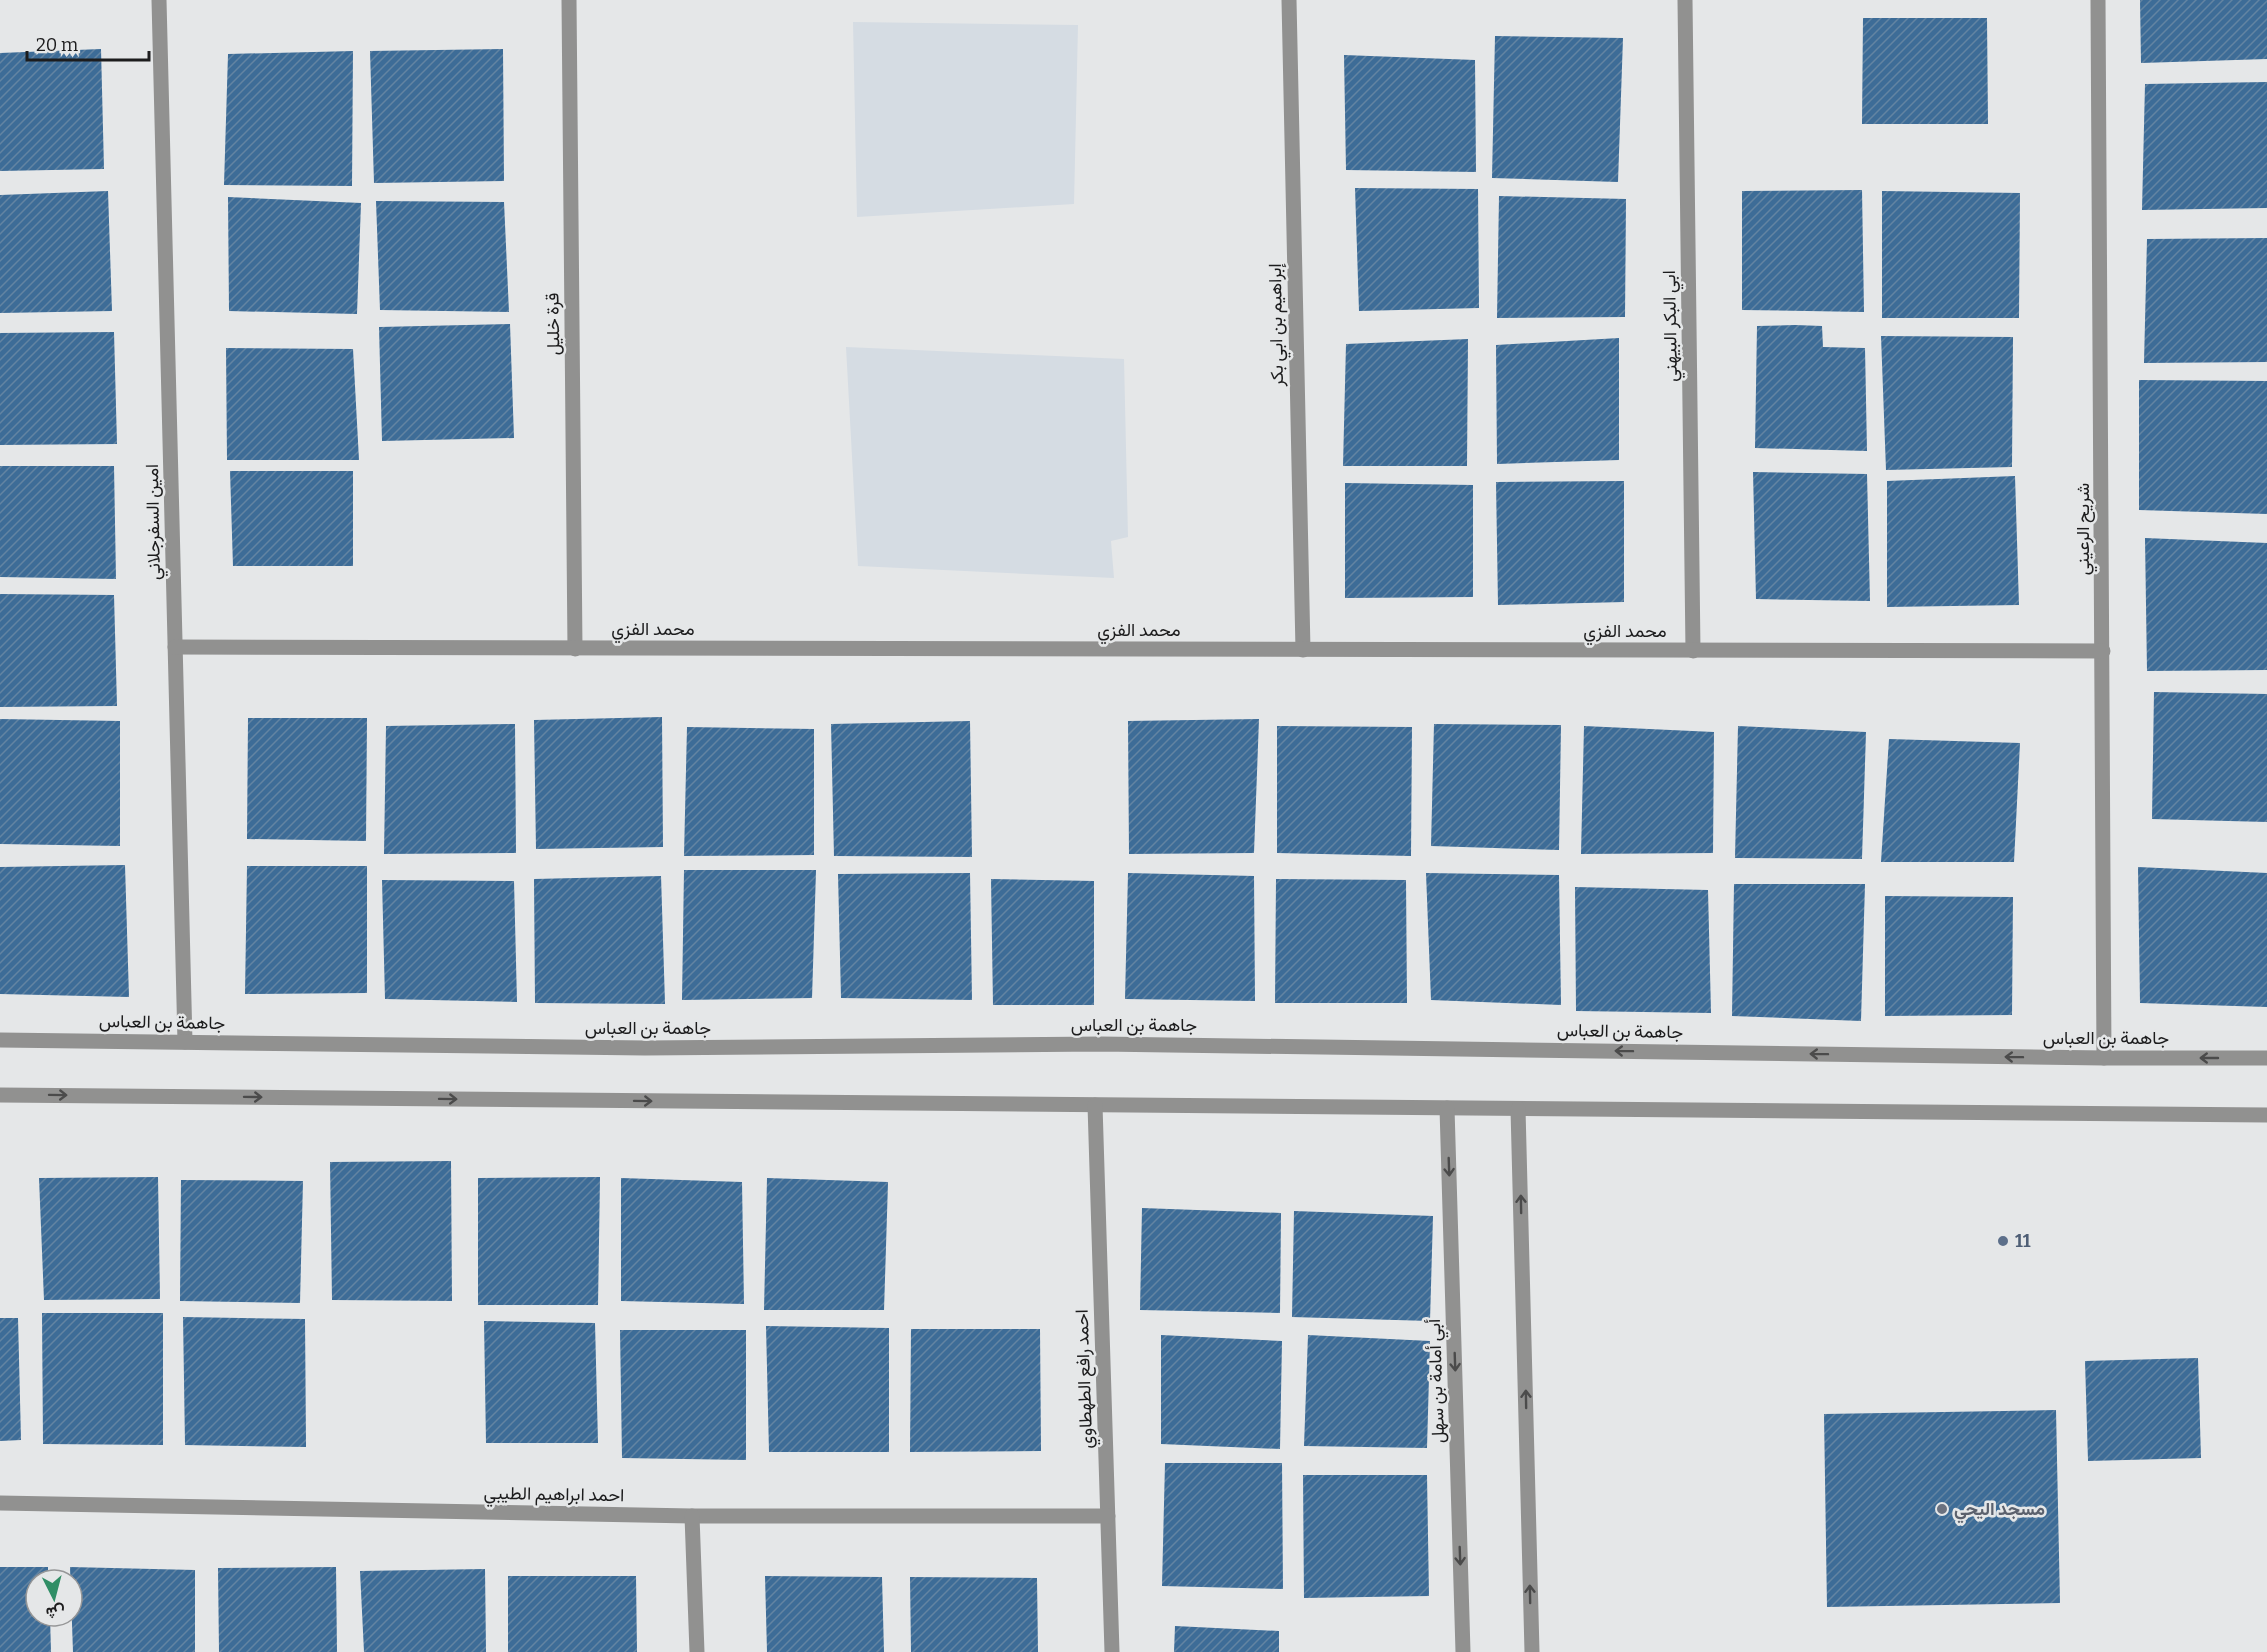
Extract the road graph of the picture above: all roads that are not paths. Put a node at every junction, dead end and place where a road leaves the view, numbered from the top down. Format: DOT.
graph roads {
  1 [pos="159,0"];
  2 [pos="569,0"];
  3 [pos="1289,0"];
  4 [pos="1685,0"];
  5 [pos="2098,0"];
  6 [pos="176,647"];
  7 [pos="575,649"];
  8 [pos="1303,650"];
  9 [pos="1693,651"];
  10 [pos="2103,651"];
  11 [pos="0,1040"];
  12 [pos="185,1042"];
  13 [pos="2104,1058"];
  14 [pos="2267,1058"];
  15 [pos="0,1095"];
  16 [pos="1095,1105"];
  17 [pos="1447,1108"];
  18 [pos="1518,1109"];
  19 [pos="2267,1115"];
  20 [pos="0,1503"];
  21 [pos="692,1516"];
  22 [pos="1108,1516"];
  23 [pos="697,1652"];
  24 [pos="1112,1652"];
  25 [pos="1463,1652"];
  26 [pos="1532,1652"];
  1 -- 6 [label="street, امين السفرجلاني"];
  2 -- 7 [label="street, قرة خليل"];
  3 -- 8 [label="street, إبراهيم بن ابي بكر"];
  4 -- 9 [label="street, ابي البكر البيهني"];
  5 -- 10 [label="street, شريح الرعيني"];
  6 -- 7 [label="street, محمد الفزي"];
  6 -- 12 [label="street, امين السفرجلاني"];
  7 -- 8 [label="street, محمد الفزي"];
  8 -- 9 [label="street, محمد الفزي"];
  9 -- 10 [label="street, محمد الفزي"];
  10 -- 13 [label="street, شريح الرعيني"];
  11 -- 12 [label="street, جاهمة بن العباس"];
  13 -- 12 [label="street, جاهمة بن العباس, one-way"];
  14 -- 13 [label="street, جاهمة بن العباس, one-way"];
  15 -- 16 [label="street, one-way"];
  16 -- 17 [label="street"];
  16 -- 22 [label="street, احمد رافع الطهطاوي"];
  17 -- 18 [label="street"];
  17 -- 25 [label="street, أبي أمامة بن سهل, one-way"];
  18 -- 19 [label="street"];
  26 -- 18 [label="street, one-way"];
  20 -- 21 [label="street, احمد ابراهيم الطيبي"];
  21 -- 22 [label="street, احمد ابراهيم الطيبي"];
  21 -- 23 [label="street"];
  22 -- 24 [label="street, احمد رافع الطهطاوي"];
}
